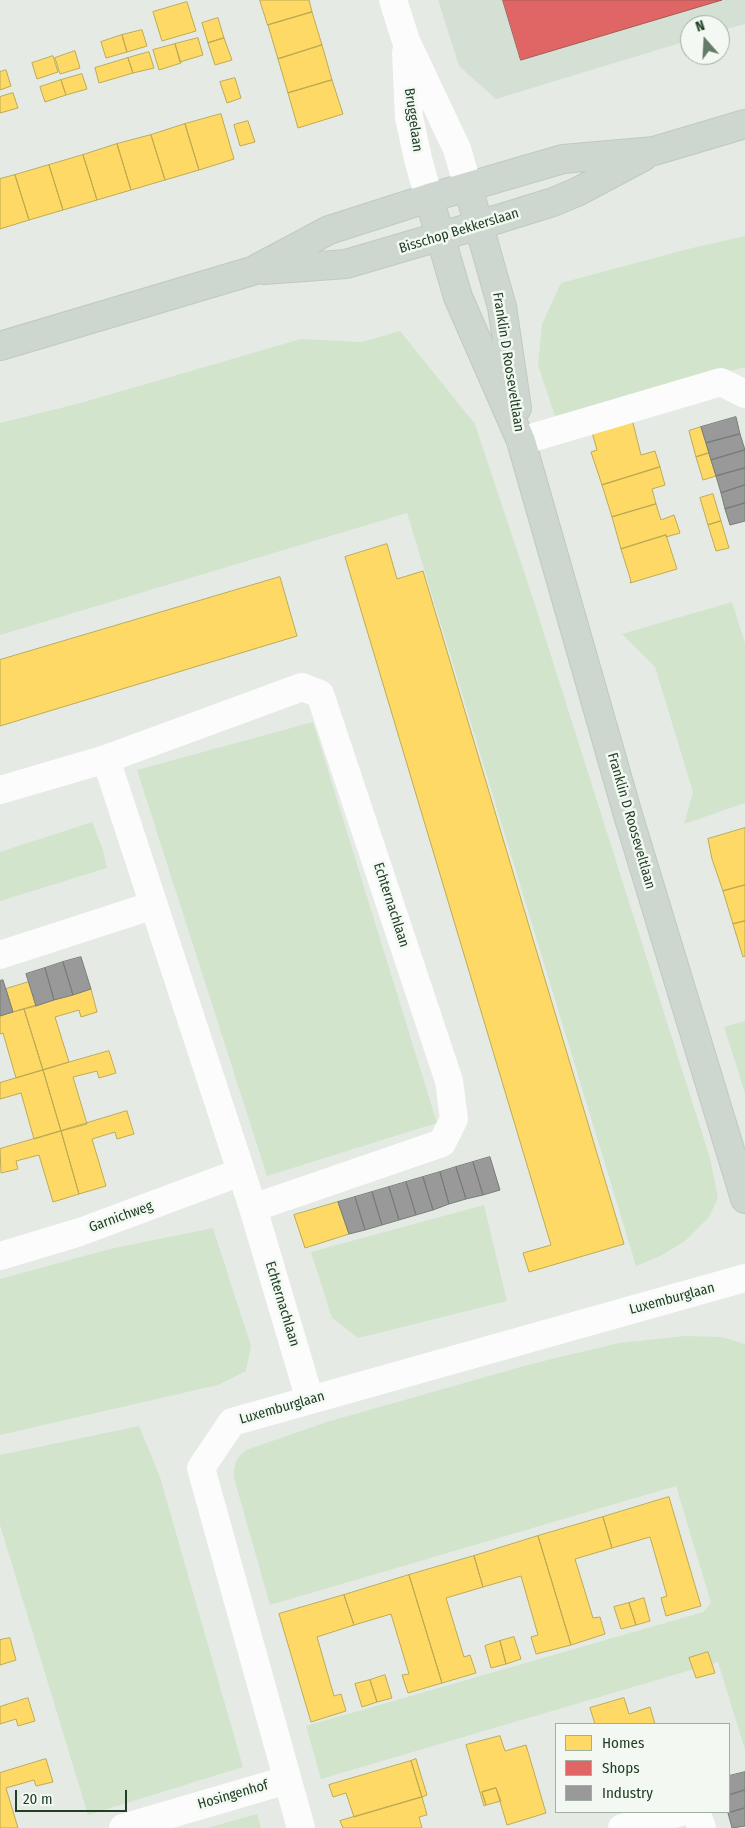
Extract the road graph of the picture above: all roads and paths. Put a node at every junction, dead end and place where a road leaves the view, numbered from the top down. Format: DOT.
graph roads {
  1 [pos="393,0"];
  2 [pos="406,41"];
  3 [pos="745,124"];
  4 [pos="654,151"];
  5 [pos="468,187"];
  6 [pos="429,198"];
  7 [pos="479,225"];
  8 [pos="440,237"];
  9 [pos="252,271"];
  10 [pos="0,346"];
  11 [pos="745,394"];
  12 [pos="521,441"];
  13 [pos="106,758"];
  14 [pos="0,790"];
  15 [pos="154,905"];
  16 [pos="0,955"];
  17 [pos="241,1172"];
  18 [pos="745,1199"];
  19 [pos="253,1208"];
  20 [pos="0,1256"];
  21 [pos="745,1278"];
  22 [pos="310,1400"];
  23 [pos="286,1780"];
  24 [pos="677,1813"];
  25 [pos="696,1813"];
  26 [pos="122,1828"];
  27 [pos="301,1828"];
  28 [pos="622,1828"];
  29 [pos="702,1828"];
  1 -- 2 [label="street, Bruggelaan"];
  2 -- 5 [label="street, Bruggelaan"];
  2 -- 6 [label="street, Bruggelaan"];
  3 -- 4 [label="main road, Bisschop Bekkerslaan"];
  4 -- 5 [label="main road, Bisschop Bekkerslaan"];
  4 -- 7 [label="main road, Bisschop Bekkerslaan"];
  5 -- 6 [label="main road, Bisschop Bekkerslaan"];
  5 -- 7 [label="main road, Franklin D Rooseveltlaan"];
  6 -- 8 [label="main road, Franklin D Rooseveltlaan"];
  6 -- 9 [label="main road, Bisschop Bekkerslaan"];
  7 -- 8 [label="main road, Bisschop Bekkerslaan"];
  7 -- 12 [label="main road, Franklin D Rooseveltlaan"];
  8 -- 9 [label="main road, Bisschop Bekkerslaan"];
  8 -- 12 [label="main road, Franklin D Rooseveltlaan"];
  9 -- 10 [label="main road, Bisschop Bekkerslaan"];
  11 -- 12 [label="street"];
  12 -- 18 [label="main road, Franklin D Rooseveltlaan"];
  13 -- 14 [label="street, Echternachlaan"];
  13 -- 15 [label="street, Echternachlaan"];
  13 -- 19 [label="street, Echternachlaan"];
  15 -- 16 [label="street"];
  15 -- 17 [label="street, Echternachlaan"];
  17 -- 19 [label="street, Echternachlaan"];
  17 -- 20 [label="street, Garnichweg"];
  19 -- 22 [label="street, Echternachlaan"];
  21 -- 22 [label="street, Luxemburglaan"];
  22 -- 23 [label="street, Luxemburglaan"];
  23 -- 26 [label="street, Hosingenhof"];
  23 -- 27 [label="street, Luxemburglaan"];
  24 -- 28 [label="street"];
  25 -- 29 [label="street"];
}
